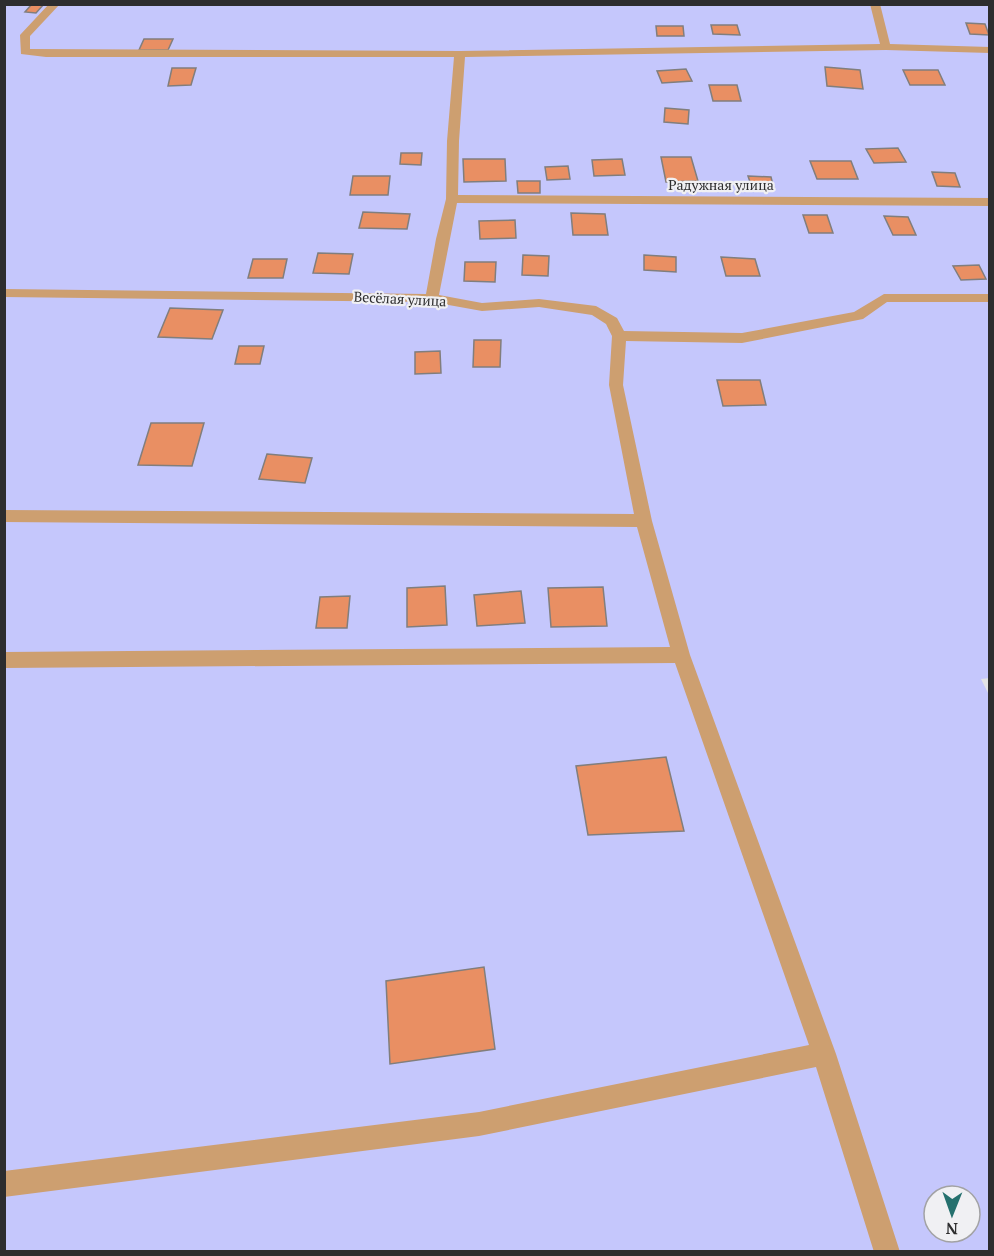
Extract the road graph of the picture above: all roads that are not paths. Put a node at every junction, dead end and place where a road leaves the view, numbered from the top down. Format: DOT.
graph roads {
  1 [pos="55,4"];
  2 [pos="875,4"];
  3 [pos="886,47"];
  4 [pos="990,50"];
  5 [pos="460,54"];
  6 [pos="452,199"];
  7 [pos="990,202"];
  8 [pos="4,293"];
  9 [pos="432,298"];
  10 [pos="990,298"];
  11 [pos="619,336"];
  12 [pos="4,516"];
  13 [pos="644,521"];
  14 [pos="681,655"];
  15 [pos="4,660"];
  16 [pos="824,1054"];
  17 [pos="4,1184"];
  18 [pos="887,1251"];
  1 -- 5 [label="street"];
  2 -- 3 [label="street"];
  3 -- 4 [label="street"];
  3 -- 5 [label="street"];
  5 -- 6 [label="street"];
  6 -- 7 [label="street, Радужная улица"];
  6 -- 9 [label="street"];
  8 -- 9 [label="street, Весёлая улица"];
  9 -- 11 [label="street, Весёлая улица"];
  10 -- 11 [label="street"];
  11 -- 13 [label="street"];
  12 -- 13 [label="street"];
  13 -- 14 [label="street"];
  14 -- 15 [label="street"];
  14 -- 16 [label="street"];
  16 -- 17 [label="street"];
  16 -- 18 [label="street"];
}
